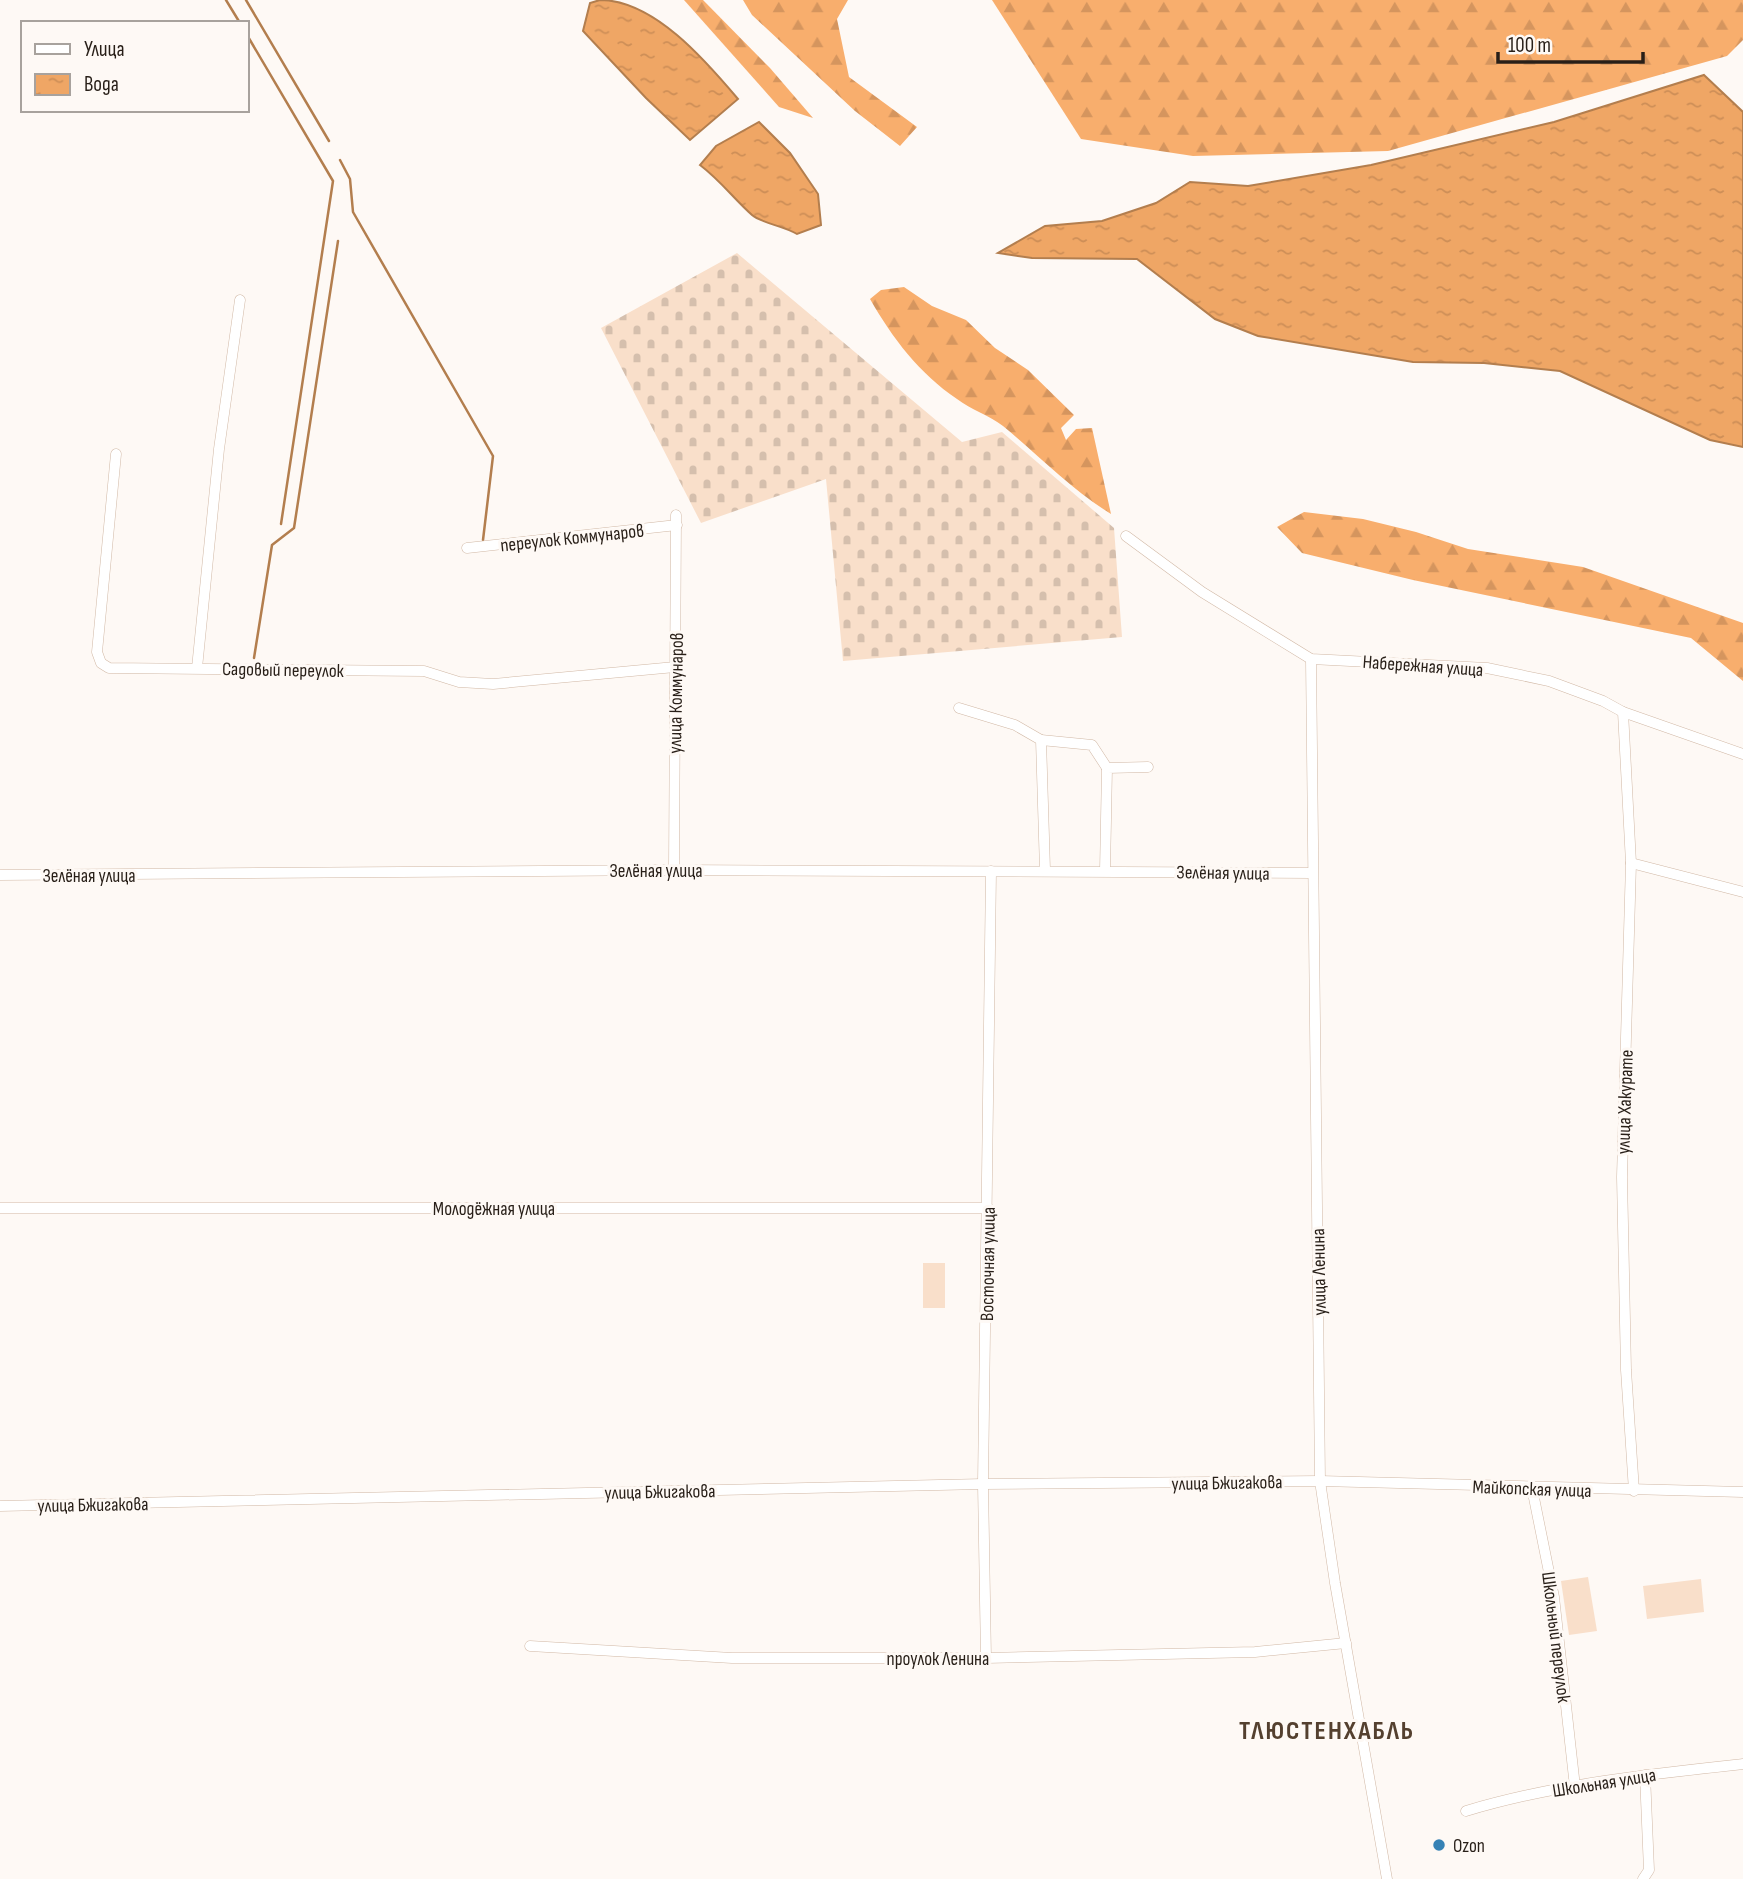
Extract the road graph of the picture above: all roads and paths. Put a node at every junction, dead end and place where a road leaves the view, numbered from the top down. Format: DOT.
graph roads {
  1 [pos="240,300"];
  2 [pos="116,454"];
  3 [pos="677,520"];
  4 [pos="1126,536"];
  5 [pos="467,548"];
  6 [pos="1311,659"];
  7 [pos="675,667"];
  8 [pos="197,668"];
  9 [pos="959,708"];
  10 [pos="1623,712"];
  11 [pos="1041,740"];
  12 [pos="1743,754"];
  13 [pos="1148,767"];
  14 [pos="1107,768"];
  15 [pos="1631,863"];
  16 [pos="674,870"];
  17 [pos="1045,870"];
  18 [pos="990,871"];
  19 [pos="1105,871"];
  20 [pos="1312,873"];
  21 [pos="0,875"];
  22 [pos="1743,892"];
  23 [pos="0,1208"];
  24 [pos="988,1208"];
  25 [pos="1320,1481"];
  26 [pos="983,1484"];
  27 [pos="1532,1488"];
  28 [pos="1634,1491"];
  29 [pos="1743,1492"];
  30 [pos="0,1506"];
  31 [pos="1346,1643"];
  32 [pos="530,1646"];
  33 [pos="986,1658"];
  34 [pos="1743,1764"];
  35 [pos="1645,1775"];
  36 [pos="1575,1787"];
  37 [pos="1466,1811"];
  38 [pos="1387,1879"];
  39 [pos="1643,1879"];
  1 -- 8 [label="street"];
  2 -- 8 [label="street, Садовый переулок"];
  3 -- 5 [label="street, переулок Коммунаров"];
  3 -- 7 [label="street, улица Коммунаров"];
  4 -- 6 [label="street, Набережная улица"];
  6 -- 10 [label="street, Набережная улица"];
  6 -- 20 [label="street, улица Ленина"];
  7 -- 8 [label="street, Садовый переулок"];
  7 -- 16 [label="street, улица Коммунаров"];
  9 -- 11 [label="street"];
  10 -- 12 [label="street, Набережная улица"];
  10 -- 15 [label="street, улица Хакурате"];
  11 -- 14 [label="street"];
  11 -- 17 [label="street"];
  13 -- 14 [label="street"];
  14 -- 19 [label="street"];
  15 -- 22 [label="street"];
  15 -- 28 [label="street, улица Хакурате"];
  16 -- 18 [label="street, Зелёная улица"];
  16 -- 21 [label="street, Зелёная улица"];
  17 -- 18 [label="street, Зелёная улица"];
  17 -- 19 [label="street, Зелёная улица"];
  18 -- 24 [label="street, Восточная улица"];
  19 -- 20 [label="street, Зелёная улица"];
  20 -- 25 [label="street, улица Ленина"];
  23 -- 24 [label="street, Молодёжная улица"];
  24 -- 26 [label="street, Восточная улица"];
  25 -- 26 [label="street, улица Бжигакова"];
  25 -- 27 [label="street, Майкопская улица"];
  25 -- 31 [label="street, улица Ленина"];
  26 -- 30 [label="street, улица Бжигакова"];
  26 -- 33 [label="street, Восточная улица"];
  27 -- 28 [label="street, Майкопская улица"];
  27 -- 36 [label="street, Школьный переулок"];
  28 -- 29 [label="street, Майкопская улица"];
  31 -- 33 [label="street, проулок Ленина"];
  31 -- 38 [label="street, улица Ленина"];
  32 -- 33 [label="street, проулок Ленина"];
  34 -- 35 [label="street, Школьная улица"];
  35 -- 36 [label="street, Школьная улица"];
  35 -- 39 [label="street"];
  36 -- 37 [label="street, Школьная улица"];
}
